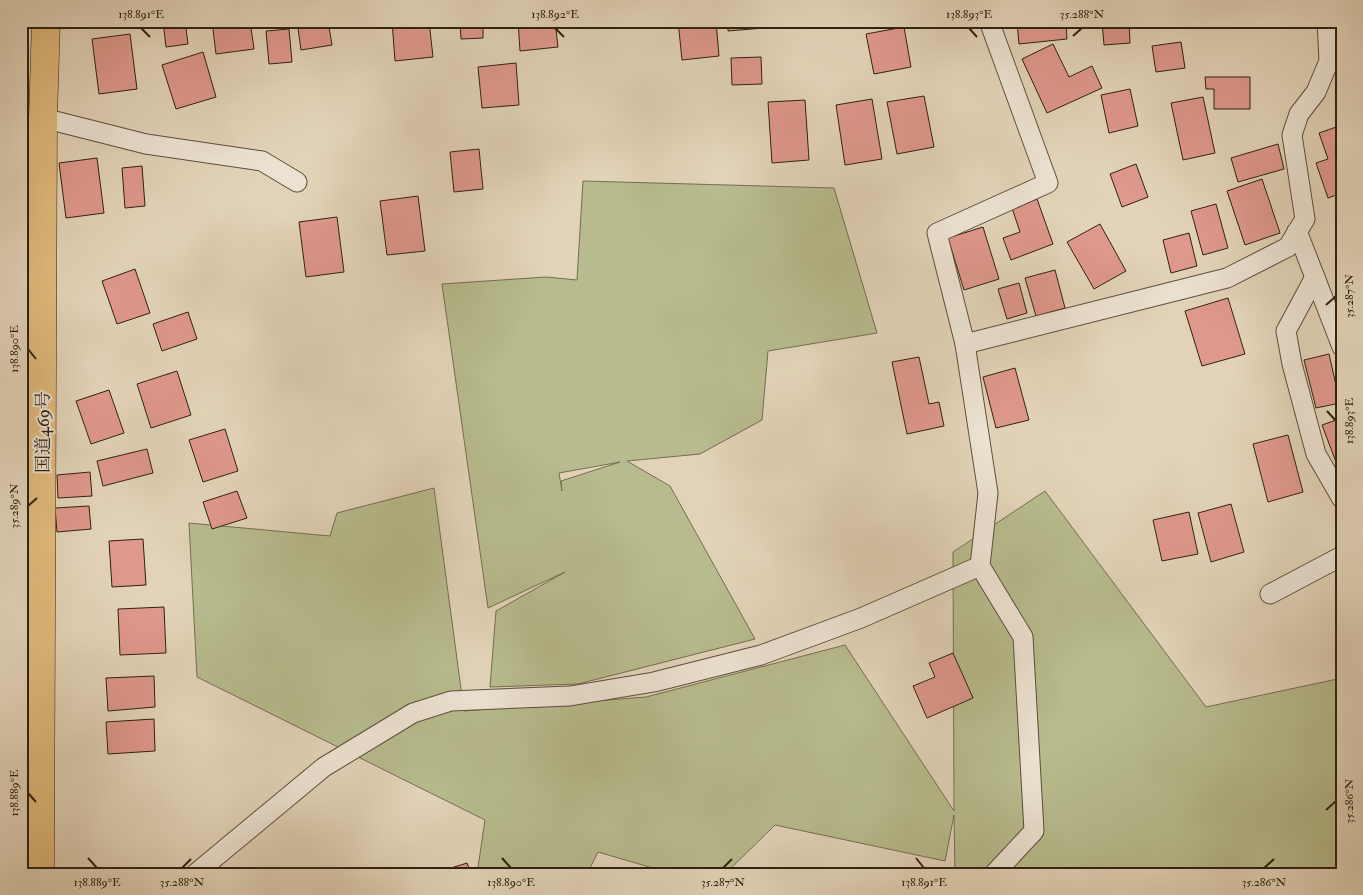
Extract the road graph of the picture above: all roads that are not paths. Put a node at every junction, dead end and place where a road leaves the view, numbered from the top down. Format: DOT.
graph roads {
  1 [pos="46,21"];
  2 [pos="990,21"];
  3 [pos="1327,21"];
  4 [pos="43,118"];
  5 [pos="297,182"];
  6 [pos="1297,231"];
  7 [pos="1315,277"];
  8 [pos="32,333"];
  9 [pos="965,344"];
  10 [pos="1342,347"];
  11 [pos="1342,499"];
  12 [pos="1342,556"];
  13 [pos="980,566"];
  14 [pos="1270,594"];
  15 [pos="40,874"];
  16 [pos="196,874"];
  17 [pos="994,874"];
  1 -- 4 [label="highway, 国道469号"];
  2 -- 9 [label="street"];
  3 -- 6 [label="street"];
  4 -- 5 [label="street"];
  4 -- 8 [label="highway, 国道469号"];
  6 -- 7 [label="street"];
  6 -- 9 [label="street"];
  7 -- 10 [label="street"];
  7 -- 11 [label="street"];
  8 -- 15 [label="highway, 国道469号"];
  9 -- 13 [label="street"];
  12 -- 14 [label="street"];
  13 -- 16 [label="street"];
  13 -- 17 [label="street"];
}
